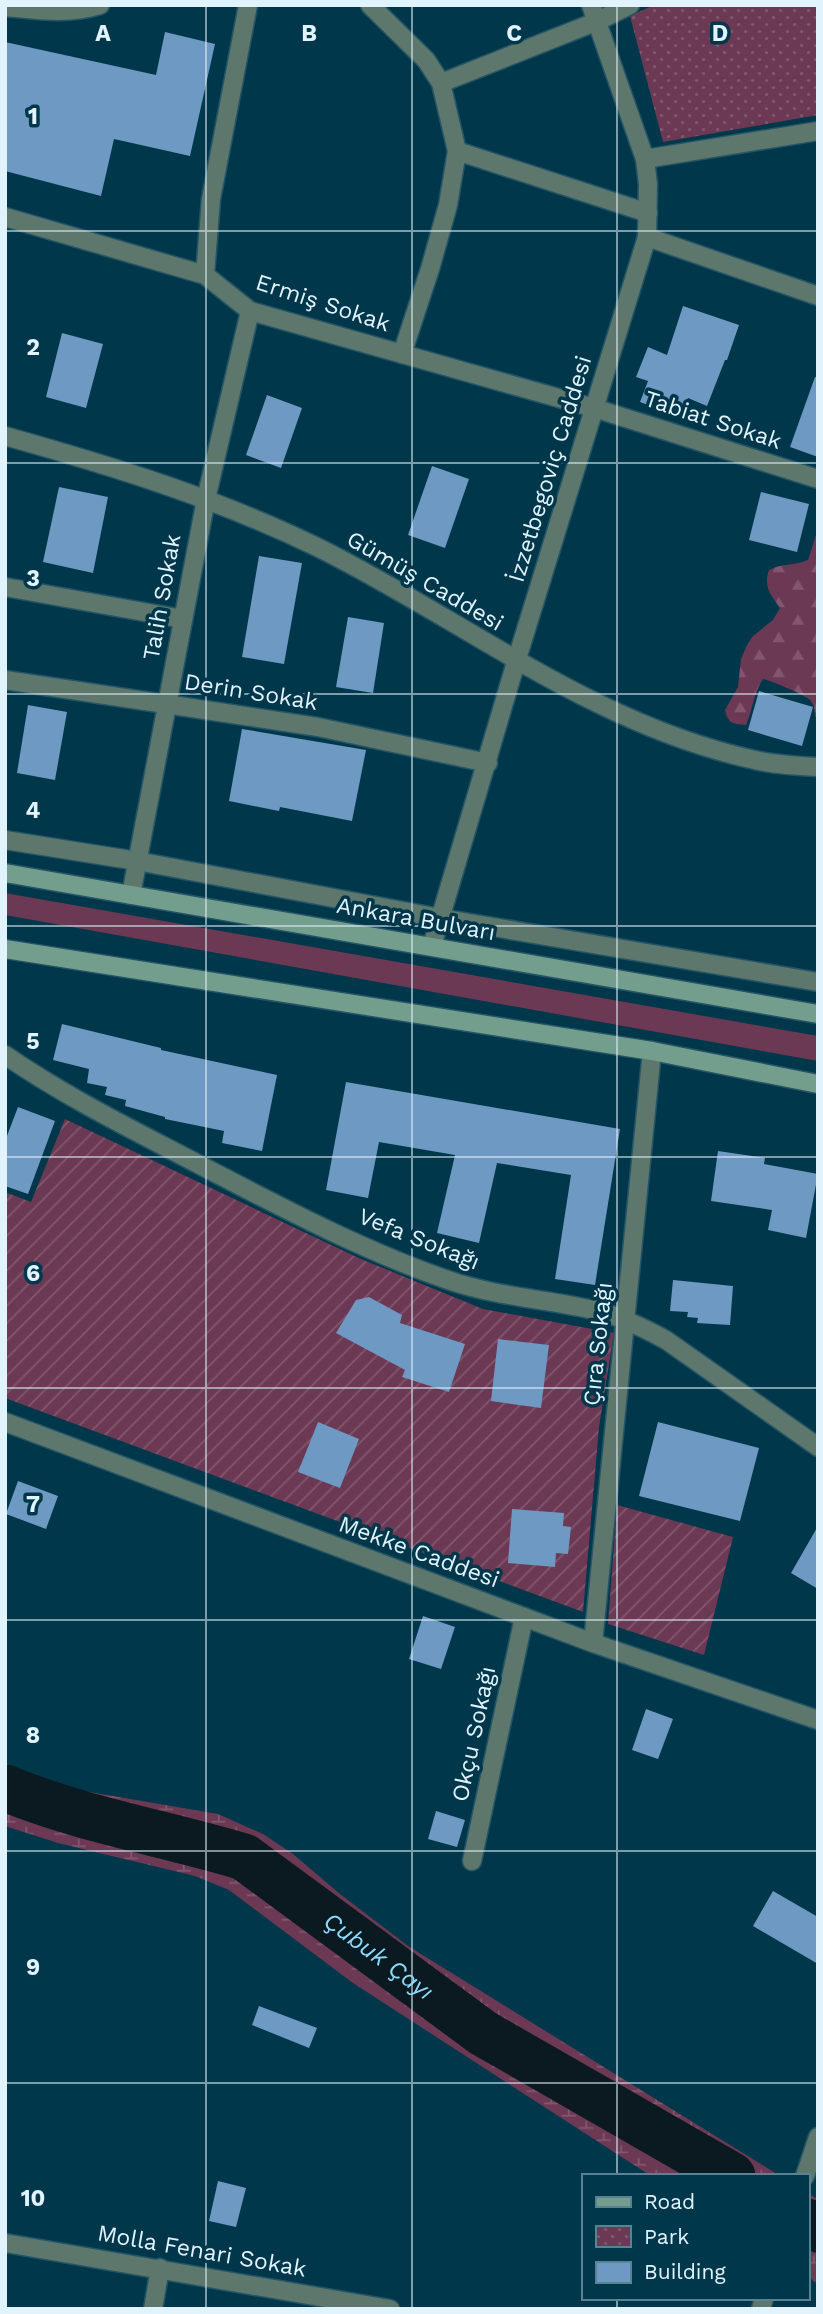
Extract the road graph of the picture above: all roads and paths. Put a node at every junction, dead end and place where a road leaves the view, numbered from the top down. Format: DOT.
graph roads {
  1 [pos="100,5"];
  2 [pos="248,5"];
  3 [pos="370,5"];
  4 [pos="631,5"];
  5 [pos="5,7"];
  6 [pos="595,13"];
  7 [pos="441,83"];
  8 [pos="818,131"];
  9 [pos="457,151"];
  10 [pos="645,159"];
  11 [pos="648,213"];
  12 [pos="5,217"];
  13 [pos="647,237"];
  14 [pos="205,275"];
  15 [pos="818,296"];
  16 [pos="250,311"];
  17 [pos="402,354"];
  18 [pos="594,408"];
  19 [pos="5,436"];
  20 [pos="818,479"];
  21 [pos="206,499"];
  22 [pos="5,587"];
  23 [pos="183,619"];
  24 [pos="516,662"];
  25 [pos="5,680"];
  26 [pos="168,703"];
  27 [pos="488,763"];
  28 [pos="818,767"];
  29 [pos="5,840"];
  30 [pos="137,861"];
  31 [pos="5,873"];
  32 [pos="131,894"];
  33 [pos="440,918"];
  34 [pos="432,946"];
  35 [pos="5,949"];
  36 [pos="818,982"];
  37 [pos="818,1014"];
  38 [pos="652,1051"];
  39 [pos="5,1055"];
  40 [pos="818,1084"];
  41 [pos="625,1320"];
  42 [pos="5,1422"];
  43 [pos="818,1447"];
  44 [pos="524,1617"];
  45 [pos="593,1643"];
  46 [pos="818,1720"];
  47 [pos="472,1861"];
  48 [pos="818,2137"];
  49 [pos="806,2174"];
  50 [pos="5,2243"];
  51 [pos="160,2268"];
  52 [pos="153,2309"];
  53 [pos="390,2309"];
  1 -- 5 [label="street"];
  2 -- 14 [label="street"];
  3 -- 7 [label="street"];
  4 -- 6 [label="street"];
  6 -- 7 [label="street"];
  6 -- 10 [label="street, İzzetbegoviç Caddesi"];
  7 -- 9 [label="street"];
  8 -- 10 [label="street"];
  9 -- 11 [label="street"];
  9 -- 17 [label="street"];
  10 -- 11 [label="street, İzzetbegoviç Caddesi"];
  11 -- 13 [label="street, İzzetbegoviç Caddesi"];
  12 -- 14 [label="street, Ermiş Sokak"];
  13 -- 15 [label="street"];
  13 -- 18 [label="street, İzzetbegoviç Caddesi"];
  14 -- 16 [label="street, Ermiş Sokak"];
  16 -- 17 [label="street, Ermiş Sokak"];
  16 -- 21 [label="street, Talih Sokak"];
  17 -- 18 [label="street, Ermiş Sokak"];
  18 -- 20 [label="street, Tabiat Sokak"];
  18 -- 24 [label="street, İzzetbegoviç Caddesi"];
  19 -- 21 [label="street, Gümüş Caddesi"];
  21 -- 23 [label="street, Talih Sokak"];
  21 -- 24 [label="street, Gümüş Caddesi"];
  22 -- 23 [label="street"];
  23 -- 26 [label="street, Talih Sokak"];
  24 -- 27 [label="street, İzzetbegoviç Caddesi"];
  24 -- 28 [label="street, Gümüş Caddesi"];
  25 -- 26 [label="street, Derin Sokak"];
  26 -- 27 [label="street, Derin Sokak"];
  26 -- 30 [label="street, Talih Sokak"];
  27 -- 33 [label="street, İzzetbegoviç Caddesi"];
  29 -- 30 [label="street"];
  30 -- 32 [label="street, Talih Sokak"];
  30 -- 33 [label="street"];
  31 -- 32 [label="main road, Ankara Bulvarı"];
  32 -- 34 [label="main road, Ankara Bulvarı"];
  33 -- 34 [label="street, İzzetbegoviç Caddesi"];
  33 -- 36 [label="street"];
  34 -- 37 [label="main road, Ankara Bulvarı"];
  35 -- 38 [label="main road"];
  38 -- 40 [label="main road"];
  38 -- 41 [label="street, Çıra Sokağı"];
  39 -- 41 [label="street, Vefa Sokağı"];
  41 -- 43 [label="street, Vefa Sokağı"];
  41 -- 45 [label="street, Çıra Sokağı"];
  42 -- 44 [label="street, Mekke Caddesi"];
  44 -- 45 [label="street, Mekke Caddesi"];
  44 -- 47 [label="street, Okçu Sokağı"];
  45 -- 46 [label="street, Mekke Caddesi"];
  48 -- 49 [label="street"];
  50 -- 51 [label="street, Molla Fenari Sokak"];
  51 -- 52 [label="street"];
  51 -- 53 [label="street, Molla Fenari Sokak"];
}
